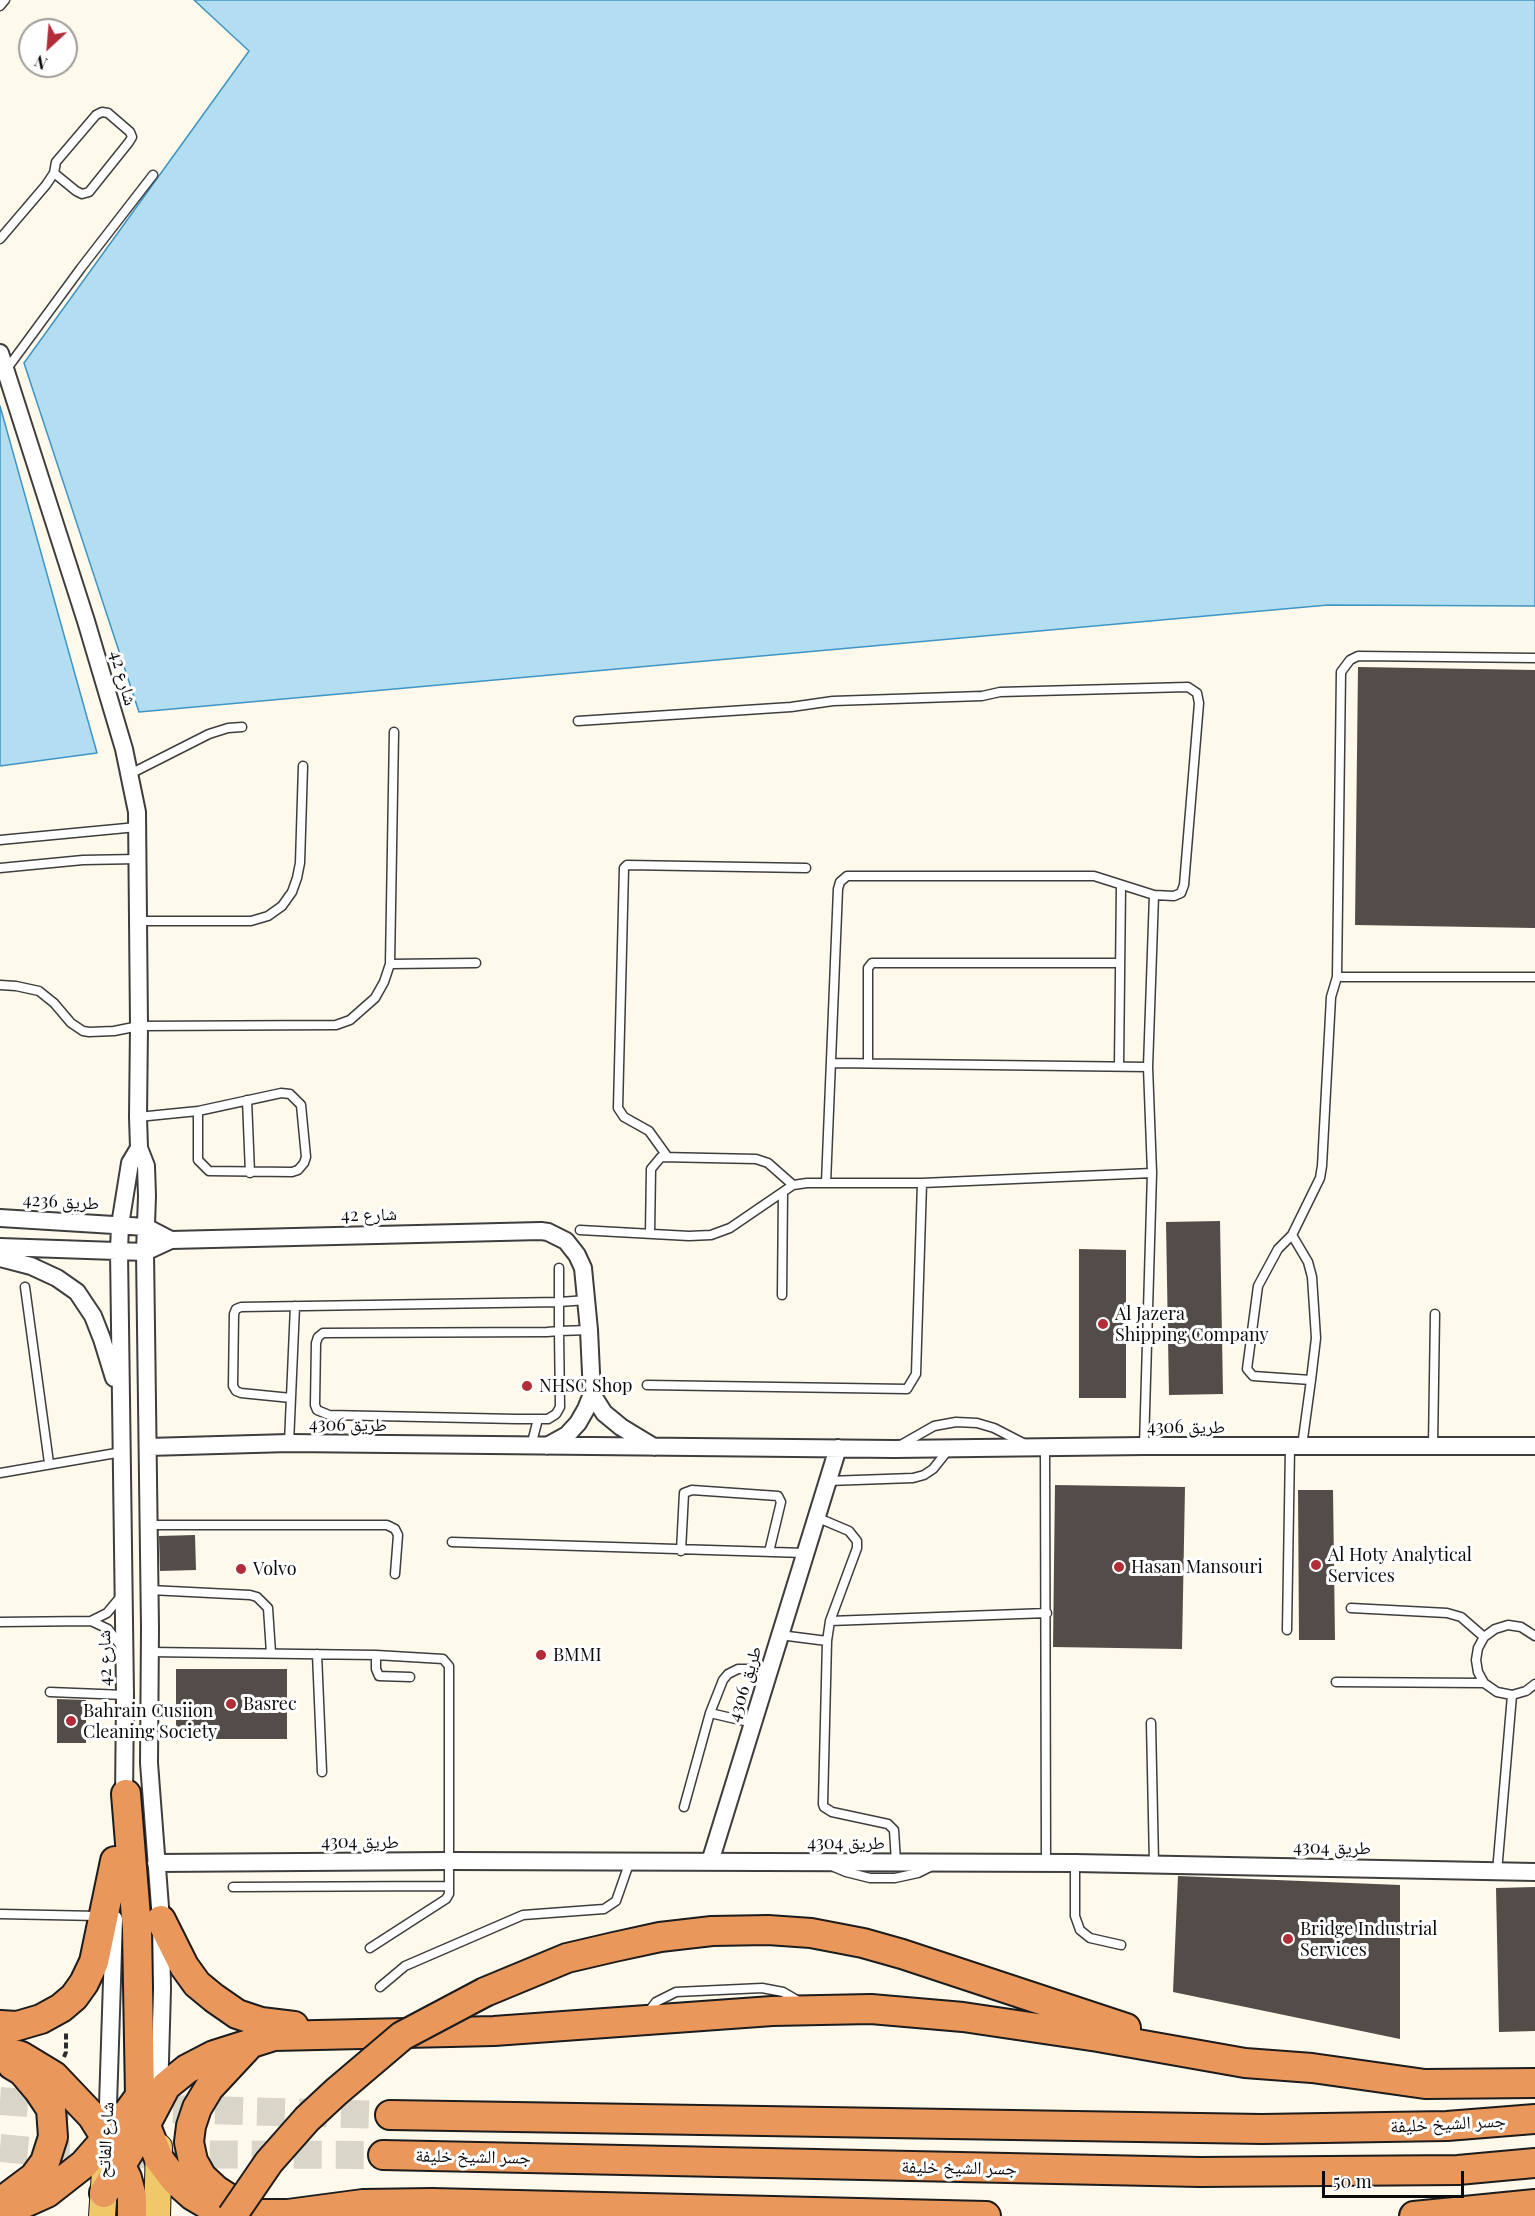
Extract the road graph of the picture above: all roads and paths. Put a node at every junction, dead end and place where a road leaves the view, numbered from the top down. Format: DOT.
graph roads {
  1 [pos="5,0"];
  2 [pos="0,6"];
  3 [pos="54,173"];
  4 [pos="153,176"];
  5 [pos="0,239"];
  6 [pos="0,353"];
  7 [pos="6,370"];
  8 [pos="1535,658"];
  9 [pos="578,721"];
  10 [pos="242,727"];
  11 [pos="394,732"];
  12 [pos="303,766"];
  13 [pos="130,774"];
  14 [pos="138,827"];
  15 [pos="0,840"];
  16 [pos="138,859"];
  17 [pos="0,868"];
  18 [pos="806,868"];
  19 [pos="1121,885"];
  20 [pos="1154,895"];
  21 [pos="138,921"];
  22 [pos="476,963"];
  23 [pos="1120,963"];
  24 [pos="390,964"];
  25 [pos="1337,977"];
  26 [pos="1535,977"];
  27 [pos="0,985"];
  28 [pos="139,1026"];
  29 [pos="832,1063"];
  30 [pos="868,1064"];
  31 [pos="1119,1066"];
  32 [pos="1148,1068"];
  33 [pos="247,1100"];
  34 [pos="198,1111"];
  35 [pos="138,1118"];
  36 [pos="139,1148"];
  37 [pos="667,1156"];
  38 [pos="250,1173"];
  39 [pos="1152,1173"];
  40 [pos="826,1183"];
  41 [pos="921,1183"];
  42 [pos="793,1185"];
  43 [pos="783,1191"];
  44 [pos="0,1218"];
  45 [pos="120,1225"];
  46 [pos="146,1227"];
  47 [pos="580,1230"];
  48 [pos="650,1234"];
  49 [pos="1292,1235"];
  50 [pos="171,1240"];
  51 [pos="0,1247"];
  52 [pos="119,1251"];
  53 [pos="145,1252"];
  54 [pos="0,1258"];
  55 [pos="559,1268"];
  56 [pos="25,1287"];
  57 [pos="782,1295"];
  58 [pos="587,1300"];
  59 [pos="559,1302"];
  60 [pos="296,1306"];
  61 [pos="1435,1314"];
  62 [pos="589,1330"];
  63 [pos="559,1331"];
  64 [pos="1311,1380"];
  65 [pos="646,1385"];
  66 [pos="591,1394"];
  67 [pos="291,1398"];
  68 [pos="120,1400"];
  69 [pos="538,1419"];
  70 [pos="289,1443"];
  71 [pos="1144,1446"];
  72 [pos="1296,1446"];
  73 [pos="1433,1446"];
  74 [pos="1535,1446"];
  75 [pos="148,1447"];
  76 [pos="539,1447"];
  77 [pos="655,1448"];
  78 [pos="838,1448"];
  79 [pos="950,1448"];
  80 [pos="1038,1448"];
  81 [pos="894,1449"];
  82 [pos="122,1452"];
  83 [pos="49,1463"];
  84 [pos="0,1473"];
  85 [pos="828,1481"];
  86 [pos="816,1517"];
  87 [pos="148,1525"];
  88 [pos="452,1542"];
  89 [pos="681,1551"];
  90 [pos="769,1552"];
  91 [pos="805,1553"];
  92 [pos="395,1574"];
  93 [pos="150,1590"];
  94 [pos="124,1593"];
  95 [pos="1351,1608"];
  96 [pos="1047,1613"];
  97 [pos="91,1621"];
  98 [pos="830,1621"];
  99 [pos="0,1622"];
  100 [pos="1287,1630"];
  101 [pos="1534,1634"];
  102 [pos="780,1635"];
  103 [pos="1484,1637"];
  104 [pos="827,1641"];
  105 [pos="124,1652"];
  106 [pos="150,1652"];
  107 [pos="271,1653"];
  108 [pos="317,1654"];
  109 [pos="376,1655"];
  110 [pos="770,1669"];
  111 [pos="410,1677"];
  112 [pos="1336,1682"];
  113 [pos="1484,1683"];
  114 [pos="1535,1684"];
  115 [pos="50,1692"];
  116 [pos="125,1695"];
  117 [pos="1512,1695"];
  118 [pos="710,1713"];
  119 [pos="753,1723"];
  120 [pos="1151,1723"];
  121 [pos="322,1772"];
  122 [pos="126,1794"];
  123 [pos="684,1807"];
  124 [pos="115,1861"];
  125 [pos="450,1861"];
  126 [pos="630,1862"];
  127 [pos="710,1862"];
  128 [pos="825,1862"];
  129 [pos="896,1862"];
  130 [pos="156,1863"];
  131 [pos="940,1863"];
  132 [pos="1046,1863"];
  133 [pos="1075,1863"];
  134 [pos="1154,1863"];
  135 [pos="1497,1872"];
  136 [pos="1535,1872"];
  137 [pos="449,1886"];
  138 [pos="232,1887"];
  139 [pos="0,1914"];
  140 [pos="105,1916"];
  141 [pos="160,1920"];
  142 [pos="1121,1945"];
  143 [pos="370,1948"];
  144 [pos="380,1987"];
  145 [pos="61,2008"];
  146 [pos="0,2025"];
  147 [pos="350,2033"];
  148 [pos="251,2042"];
  149 [pos="0,2050"];
  150 [pos="0,2058"];
  151 [pos="110,2064"];
  152 [pos="160,2066"];
  153 [pos="1312,2068"];
  154 [pos="54,2076"];
  155 [pos="1535,2083"];
  156 [pos="149,2097"];
  157 [pos="390,2115"];
  158 [pos="1535,2119"];
  159 [pos="145,2126"];
  160 [pos="106,2139"];
  161 [pos="383,2156"];
  162 [pos="159,2159"];
  163 [pos="1535,2163"];
  164 [pos="121,2166"];
  165 [pos="0,2202"];
  166 [pos="103,2204"];
  167 [pos="1535,2204"];
  168 [pos="560,2206"];
  169 [pos="0,2214"];
  170 [pos="242,2215"];
  171 [pos="132,2216"];
  172 [pos="157,2216"];
  173 [pos="487,2216"];
  174 [pos="986,2216"];
  175 [pos="1414,2216"];
  1 -- 2 [label="lane"];
  3 -- 3 [label="lane"];
  3 -- 5 [label="lane"];
  4 -- 7 [label="lane"];
  6 -- 7 [label="street, شارع 42"];
  7 -- 13 [label="street, شارع 42"];
  8 -- 25 [label="lane"];
  9 -- 20 [label="lane"];
  10 -- 13 [label="lane"];
  11 -- 24 [label="lane"];
  12 -- 21 [label="lane"];
  13 -- 14 [label="street, شارع 42"];
  14 -- 15 [label="lane"];
  14 -- 16 [label="street, شارع 42"];
  16 -- 17 [label="lane"];
  16 -- 21 [label="street, شارع 42"];
  18 -- 37 [label="lane"];
  19 -- 20 [label="lane"];
  19 -- 23 [label="lane"];
  19 -- 29 [label="lane"];
  20 -- 32 [label="lane"];
  21 -- 28 [label="street, شارع 42"];
  22 -- 24 [label="lane"];
  23 -- 30 [label="lane"];
  23 -- 31 [label="lane"];
  24 -- 28 [label="lane"];
  25 -- 26 [label="lane"];
  25 -- 49 [label="lane"];
  27 -- 28 [label="lane"];
  28 -- 35 [label="street, شارع 42"];
  29 -- 30 [label="lane"];
  29 -- 40 [label="lane"];
  30 -- 31 [label="lane"];
  31 -- 32 [label="lane"];
  32 -- 39 [label="lane"];
  33 -- 34 [label="lane"];
  33 -- 38 [label="lane"];
  33 -- 38 [label="lane"];
  34 -- 35 [label="lane"];
  34 -- 38 [label="lane"];
  35 -- 36 [label="street, شارع 42"];
  36 -- 45 [label="street, شارع 42"];
  36 -- 46 [label="street, شارع 42"];
  37 -- 42 [label="lane"];
  37 -- 48 [label="lane"];
  39 -- 41 [label="lane"];
  39 -- 71 [label="lane"];
  40 -- 41 [label="lane"];
  40 -- 42 [label="lane"];
  41 -- 65 [label="lane"];
  42 -- 43 [label="lane"];
  43 -- 48 [label="lane"];
  43 -- 57 [label="lane"];
  44 -- 45 [label="street, طريق 4236"];
  45 -- 46 [label="street, شارع 42"];
  45 -- 52 [label="street, شارع 42"];
  46 -- 50 [label="street, شارع 42"];
  46 -- 53 [label="street, شارع 42"];
  47 -- 48 [label="lane"];
  49 -- 64 [label="lane"];
  49 -- 64 [label="lane"];
  50 -- 53 [label="street, شارع 42"];
  50 -- 58 [label="street, شارع 42"];
  51 -- 52 [label="street"];
  52 -- 53 [label="street, شارع 42"];
  52 -- 68 [label="street, شارع 42"];
  53 -- 75 [label="street, شارع 42"];
  54 -- 68 [label="street"];
  55 -- 59 [label="lane"];
  56 -- 83 [label="lane"];
  58 -- 59 [label="lane"];
  58 -- 62 [label="street"];
  59 -- 60 [label="lane"];
  59 -- 63 [label="lane"];
  60 -- 67 [label="lane"];
  60 -- 67 [label="lane"];
  61 -- 73 [label="lane"];
  62 -- 63 [label="lane"];
  62 -- 66 [label="street"];
  63 -- 69 [label="lane"];
  63 -- 69 [label="lane"];
  64 -- 72 [label="lane"];
  66 -- 76 [label="street"];
  66 -- 77 [label="street"];
  67 -- 70 [label="lane"];
  68 -- 82 [label="street, شارع 42"];
  69 -- 76 [label="lane"];
  70 -- 75 [label="street, طريق 4306"];
  70 -- 76 [label="street, طريق 4306"];
  71 -- 72 [label="street, طريق 4306"];
  71 -- 80 [label="street, طريق 4306"];
  72 -- 73 [label="street, طريق 4306"];
  72 -- 100 [label="lane"];
  73 -- 74 [label="street, طريق 4306"];
  75 -- 87 [label="street, شارع 42"];
  76 -- 77 [label="street, طريق 4306"];
  77 -- 78 [label="street, طريق 4306"];
  78 -- 81 [label="street, طريق 4306"];
  78 -- 85 [label="street, طريق 4306"];
  79 -- 80 [label="street, طريق 4306"];
  79 -- 81 [label="street, طريق 4306"];
  79 -- 85 [label="lane"];
  80 -- 81 [label="lane"];
  80 -- 96 [label="lane"];
  82 -- 83 [label="lane"];
  82 -- 94 [label="street, شارع 42"];
  83 -- 84 [label="lane"];
  85 -- 86 [label="street, طريق 4306"];
  86 -- 91 [label="street, طريق 4306"];
  86 -- 98 [label="lane"];
  87 -- 92 [label="lane"];
  87 -- 93 [label="street, شارع 42"];
  88 -- 89 [label="lane"];
  89 -- 90 [label="lane"];
  89 -- 90 [label="lane"];
  90 -- 91 [label="lane"];
  91 -- 102 [label="street, طريق 4306"];
  93 -- 106 [label="street, شارع 42"];
  93 -- 107 [label="lane"];
  94 -- 97 [label="lane"];
  94 -- 105 [label="street, شارع 42"];
  95 -- 103 [label="lane"];
  96 -- 98 [label="lane"];
  96 -- 132 [label="lane"];
  97 -- 99 [label="lane"];
  97 -- 105 [label="lane"];
  98 -- 104 [label="lane"];
  101 -- 103 [label="lane"];
  102 -- 104 [label="lane"];
  102 -- 110 [label="street, طريق 4306"];
  103 -- 113 [label="lane"];
  104 -- 129 [label="lane"];
  105 -- 106 [label="street"];
  105 -- 116 [label="street, شارع 42"];
  106 -- 107 [label="lane"];
  106 -- 130 [label="street, شارع 42"];
  107 -- 108 [label="lane"];
  108 -- 109 [label="lane"];
  108 -- 121 [label="lane"];
  109 -- 111 [label="lane"];
  109 -- 125 [label="lane"];
  110 -- 118 [label="lane"];
  110 -- 119 [label="street, طريق 4306"];
  112 -- 113 [label="lane"];
  113 -- 117 [label="lane"];
  114 -- 117 [label="lane"];
  115 -- 116 [label="lane"];
  116 -- 122 [label="street, شارع 42"];
  117 -- 135 [label="lane"];
  118 -- 119 [label="lane"];
  118 -- 123 [label="lane"];
  119 -- 127 [label="street, طريق 4306"];
  120 -- 134 [label="lane"];
  122 -- 124 [label="street, شارع 42"];
  122 -- 156 [label="highway"];
  124 -- 140 [label="highway"];
  124 -- 151 [label="street, شارع 42"];
  125 -- 126 [label="street, طريق 4304"];
  125 -- 130 [label="street, طريق 4304"];
  125 -- 137 [label="lane"];
  126 -- 127 [label="street, طريق 4304"];
  126 -- 144 [label="lane"];
  127 -- 128 [label="street, طريق 4304"];
  128 -- 129 [label="street, طريق 4304"];
  128 -- 131 [label="lane"];
  129 -- 131 [label="street, طريق 4304"];
  130 -- 141 [label="street, شارع 42"];
  131 -- 132 [label="street, طريق 4304"];
  132 -- 133 [label="street, طريق 4304"];
  133 -- 134 [label="street, طريق 4304"];
  133 -- 142 [label="lane"];
  134 -- 135 [label="street, طريق 4304"];
  135 -- 136 [label="street, طريق 4304"];
  137 -- 138 [label="lane"];
  137 -- 143 [label="lane"];
  139 -- 140 [label="lane"];
  140 -- 145 [label="highway"];
  141 -- 147 [label="highway"];
  141 -- 152 [label="street, شارع 42"];
  145 -- 146 [label="highway"];
  145 -- 154 [label="path"];
  147 -- 148 [label="highway"];
  147 -- 153 [label="highway"];
  148 -- 156 [label="highway"];
  148 -- 170 [label="highway"];
  149 -- 154 [label="highway"];
  150 -- 165 [label="highway"];
  151 -- 160 [label="street, شارع الفاتح"];
  152 -- 156 [label="highway"];
  153 -- 155 [label="highway"];
  153 -- 170 [label="highway, bridge"];
  154 -- 160 [label="highway"];
  156 -- 159 [label="highway"];
  156 -- 160 [label="highway"];
  156 -- 162 [label="main road"];
  157 -- 158 [label="highway, جسر الشيخ خليفة"];
  159 -- 162 [label="highway"];
  159 -- 164 [label="highway"];
  160 -- 164 [label="highway"];
  160 -- 166 [label="main road, شارع الفاتح"];
  160 -- 169 [label="highway"];
  161 -- 163 [label="highway, جسر الشيخ خليفة"];
  162 -- 170 [label="highway"];
  162 -- 172 [label="main road"];
  164 -- 166 [label="highway"];
  164 -- 171 [label="highway"];
  167 -- 175 [label="highway"];
  168 -- 170 [label="highway"];
  168 -- 173 [label="highway"];
  168 -- 174 [label="highway"];
}
